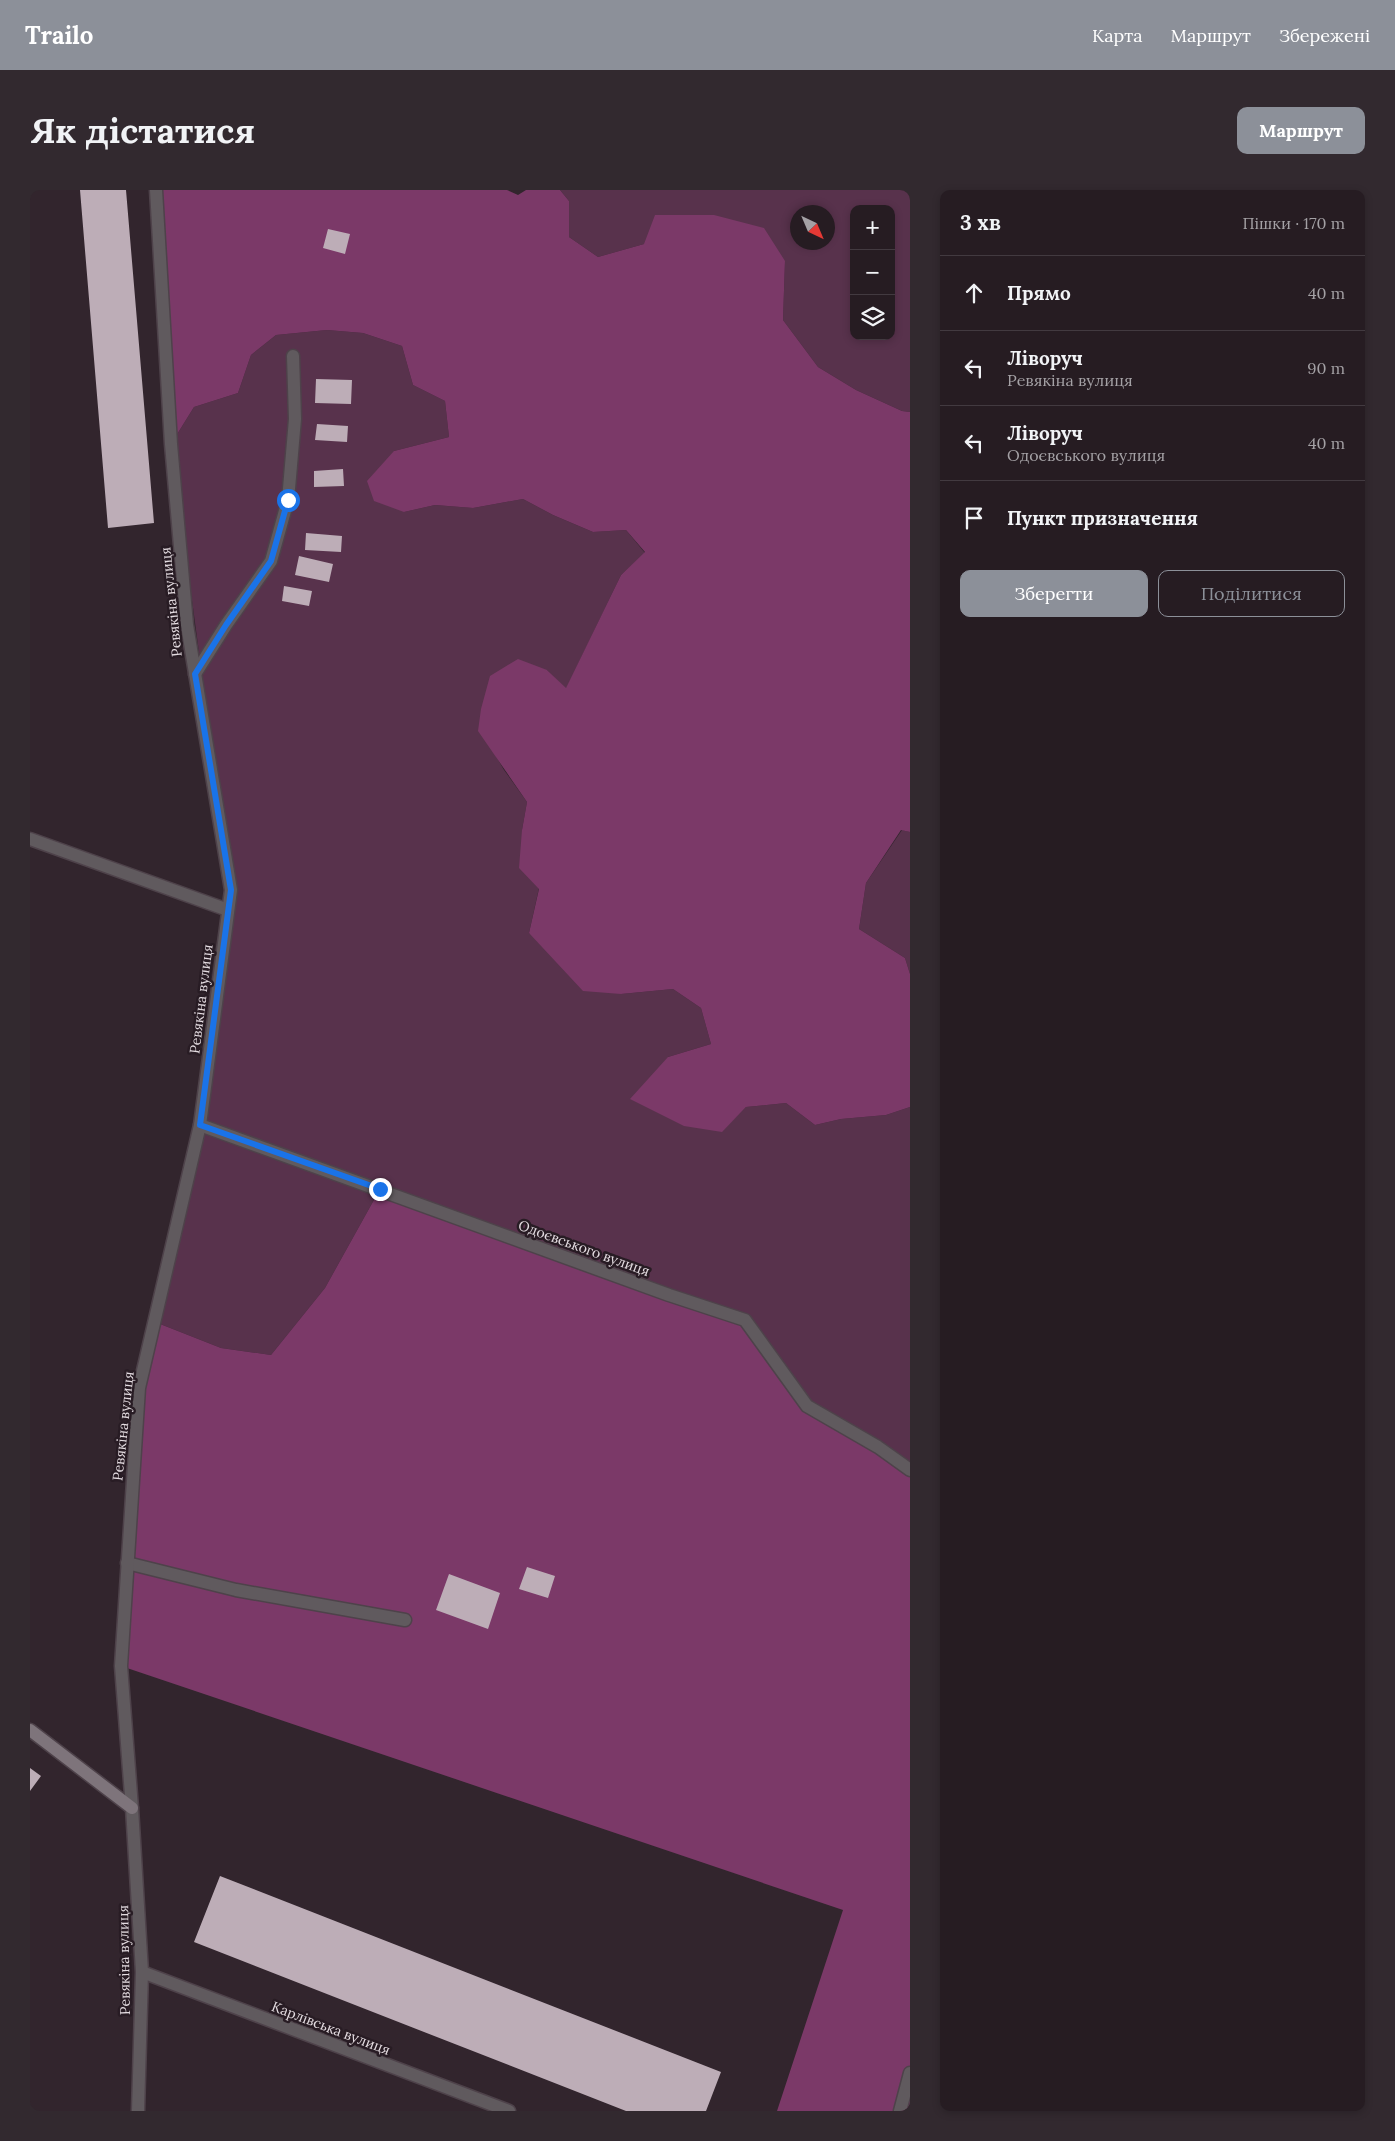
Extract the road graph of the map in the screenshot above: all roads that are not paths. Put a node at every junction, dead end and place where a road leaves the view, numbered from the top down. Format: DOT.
graph roads {
  1 [pos="156,190"];
  2 [pos="294,356"];
  3 [pos="195,674"];
  4 [pos="30,839"];
  5 [pos="228,910"];
  6 [pos="200,1125"];
  7 [pos="910,1470"];
  8 [pos="127,1563"];
  9 [pos="405,1620"];
  10 [pos="30,1730"];
  11 [pos="132,1808"];
  12 [pos="142,1972"];
  13 [pos="910,2073"];
  14 [pos="138,2111"];
  15 [pos="508,2111"];
  16 [pos="900,2111"];
  1 -- 3 [label="street, Ревякіна вулиця"];
  2 -- 3 [label="street"];
  3 -- 5 [label="street, Ревякіна вулиця"];
  4 -- 5 [label="street"];
  5 -- 6 [label="street, Ревякіна вулиця"];
  6 -- 7 [label="street, Одоєвського вулиця"];
  6 -- 8 [label="street, Ревякіна вулиця"];
  8 -- 9 [label="street"];
  8 -- 11 [label="street, Ревякіна вулиця"];
  10 -- 11 [label="street"];
  11 -- 12 [label="street, Ревякіна вулиця"];
  12 -- 14 [label="street, Ревякіна вулиця"];
  12 -- 15 [label="street, Карлівська вулиця"];
  13 -- 16 [label="street"];
}
